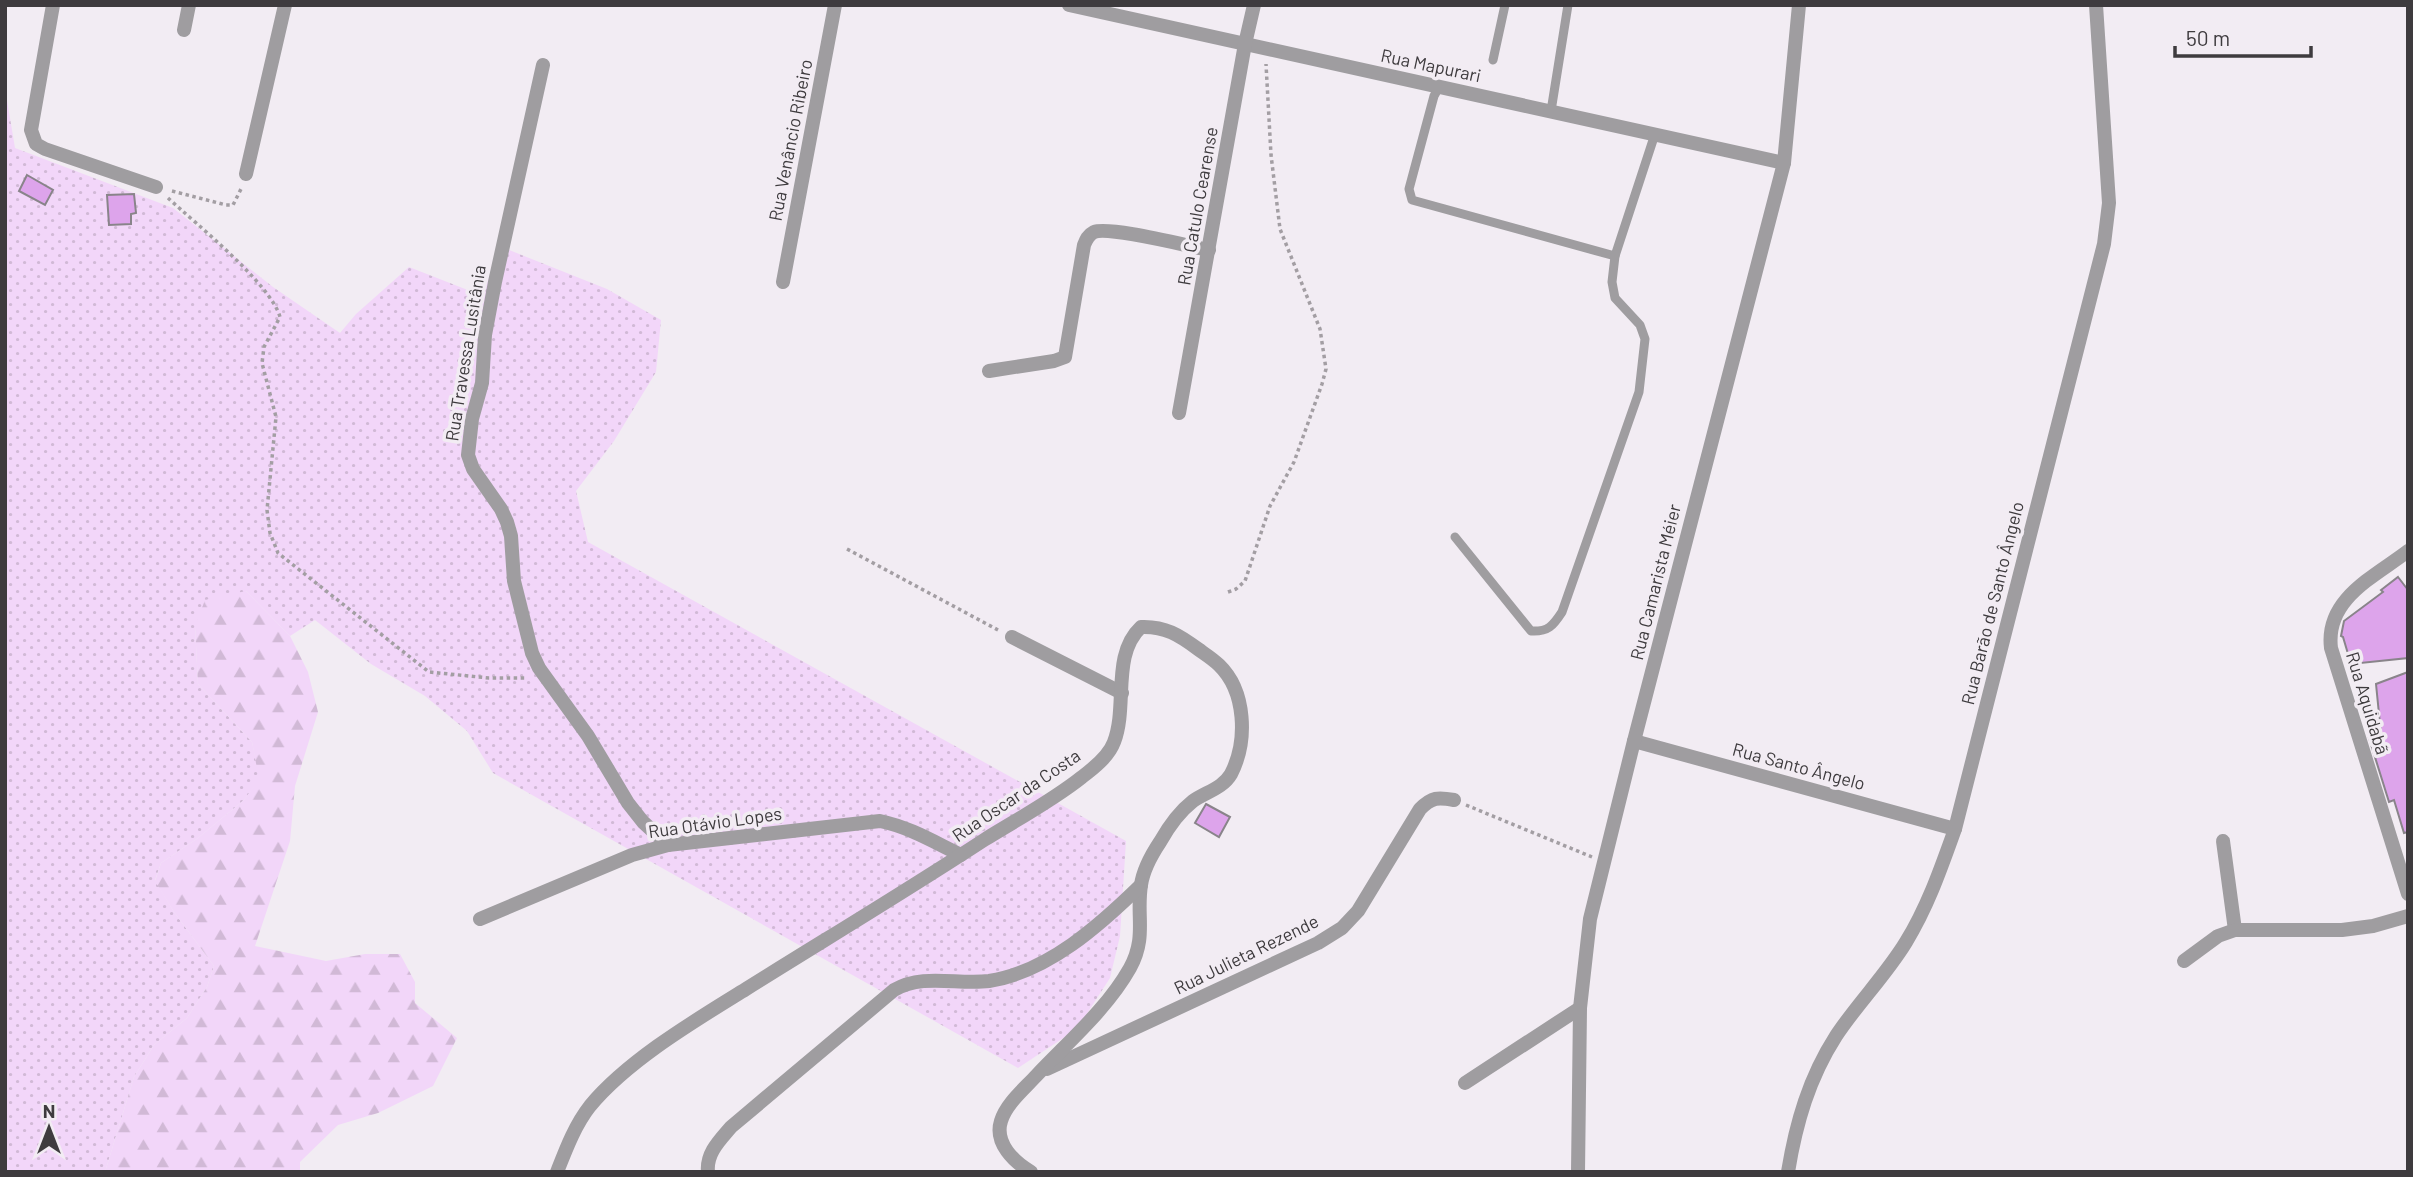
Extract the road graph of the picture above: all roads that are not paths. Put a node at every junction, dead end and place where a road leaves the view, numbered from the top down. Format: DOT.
graph roads {
  1 [pos="52,5"];
  2 [pos="189,5"];
  3 [pos="285,5"];
  4 [pos="835,5"];
  5 [pos="1069,5"];
  6 [pos="1254,5"];
  7 [pos="1505,5"];
  8 [pos="1568,5"];
  9 [pos="1799,5"];
  10 [pos="2096,5"];
  11 [pos="184,30"];
  12 [pos="1245,44"];
  13 [pos="1493,60"];
  14 [pos="542,65"];
  15 [pos="1438,87"];
  16 [pos="1552,111"];
  17 [pos="1656,134"];
  18 [pos="1784,163"];
  19 [pos="246,174"];
  20 [pos="156,187"];
  21 [pos="1209,250"];
  22 [pos="1615,256"];
  23 [pos="783,282"];
  24 [pos="989,371"];
  25 [pos="1179,413"];
  26 [pos="1455,537"];
  27 [pos="2408,551"];
  28 [pos="1012,637"];
  29 [pos="1122,693"];
  30 [pos="1634,741"];
  31 [pos="1454,800"];
  32 [pos="1955,829"];
  33 [pos="2224,841"];
  34 [pos="668,845"];
  35 [pos="961,855"];
  36 [pos="1141,885"];
  37 [pos="2408,894"];
  38 [pos="2408,916"];
  39 [pos="480,919"];
  40 [pos="2235,930"];
  41 [pos="2184,961"];
  42 [pos="1580,1008"];
  43 [pos="1039,1073"];
  44 [pos="1465,1083"];
  45 [pos="557,1172"];
  46 [pos="708,1172"];
  47 [pos="1031,1172"];
  48 [pos="1578,1172"];
  49 [pos="1788,1172"];
  1 -- 20 [label="street"];
  2 -- 11 [label="street"];
  3 -- 19 [label="street"];
  4 -- 23 [label="street, Rua Venâncio Ribeiro"];
  5 -- 12 [label="street, Rua Mapurari"];
  6 -- 12 [label="street, Rua Catulo Cearense"];
  7 -- 13 [label="lane"];
  8 -- 16 [label="lane"];
  9 -- 18 [label="street, Rua Camarista Méier"];
  10 -- 32 [label="street, Rua Barão de Santo Ângelo"];
  12 -- 15 [label="street, Rua Mapurari"];
  12 -- 21 [label="street, Rua Catulo Cearense"];
  14 -- 34 [label="street, Rua Travessa Lusitânia"];
  15 -- 16 [label="street, Rua Mapurari"];
  15 -- 22 [label="lane"];
  16 -- 17 [label="street, Rua Mapurari"];
  17 -- 18 [label="street, Rua Mapurari"];
  17 -- 22 [label="lane"];
  18 -- 30 [label="street, Rua Camarista Méier"];
  21 -- 24 [label="street"];
  21 -- 25 [label="street, Rua Catulo Cearense"];
  22 -- 26 [label="lane"];
  27 -- 37 [label="street, Rua Aquidabã"];
  28 -- 29 [label="street"];
  29 -- 35 [label="street, Rua Oscar da Costa"];
  29 -- 36 [label="street, Rua Oscar da Costa"];
  30 -- 32 [label="street, Rua Santo Ângelo"];
  30 -- 42 [label="street, Rua Camarista Méier"];
  31 -- 43 [label="street, Rua Julieta Rezende"];
  32 -- 49 [label="street, Rua Barão de Santo Ângelo"];
  33 -- 40 [label="street"];
  34 -- 35 [label="street, Rua Otávio Lopes"];
  34 -- 39 [label="street, Rua Otávio Lopes"];
  35 -- 45 [label="street, Rua Oscar da Costa"];
  36 -- 43 [label="street, Rua Oscar da Costa"];
  36 -- 46 [label="street"];
  38 -- 40 [label="street"];
  40 -- 41 [label="street"];
  42 -- 44 [label="street"];
  42 -- 48 [label="street, Rua Camarista Méier"];
  43 -- 47 [label="street, Rua Oscar da Costa"];
}
